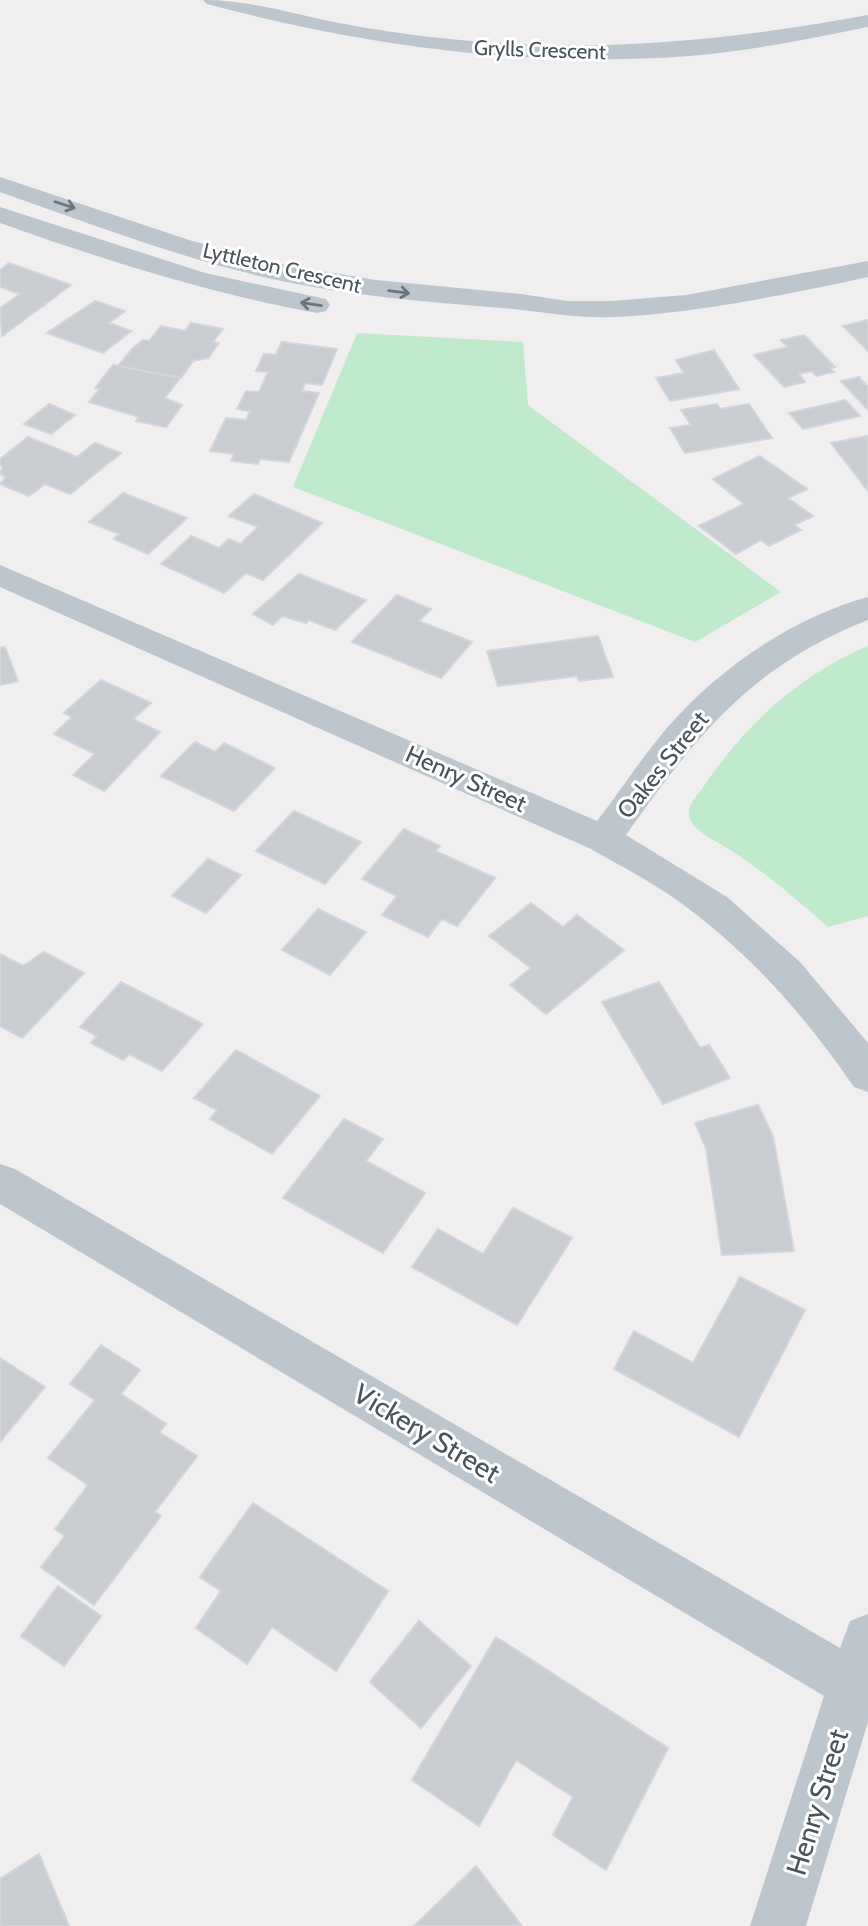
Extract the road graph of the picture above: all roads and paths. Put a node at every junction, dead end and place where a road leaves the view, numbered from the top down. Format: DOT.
graph roads {
  1 [pos="214,0"];
  2 [pos="868,21"];
  3 [pos="0,184"];
  4 [pos="0,215"];
  5 [pos="868,269"];
  6 [pos="573,310"];
  7 [pos="0,575"];
  8 [pos="868,608"];
  9 [pos="604,839"];
  10 [pos="868,1075"];
  11 [pos="0,1182"];
  12 [pos="861,1662"];
  13 [pos="778,1926"];
  1 -- 2 [label="street, Grylls Crescent"];
  3 -- 6 [label="street, Lyttleton Crescent, one-way"];
  6 -- 4 [label="street, Lyttleton Crescent, one-way"];
  5 -- 6 [label="street, Lyttleton Crescent"];
  7 -- 9 [label="street, Henry Street"];
  8 -- 9 [label="street, Oakes Street"];
  9 -- 10 [label="street, Henry Street"];
  11 -- 12 [label="street, Vickery Street"];
  12 -- 13 [label="street, Henry Street"];
}
